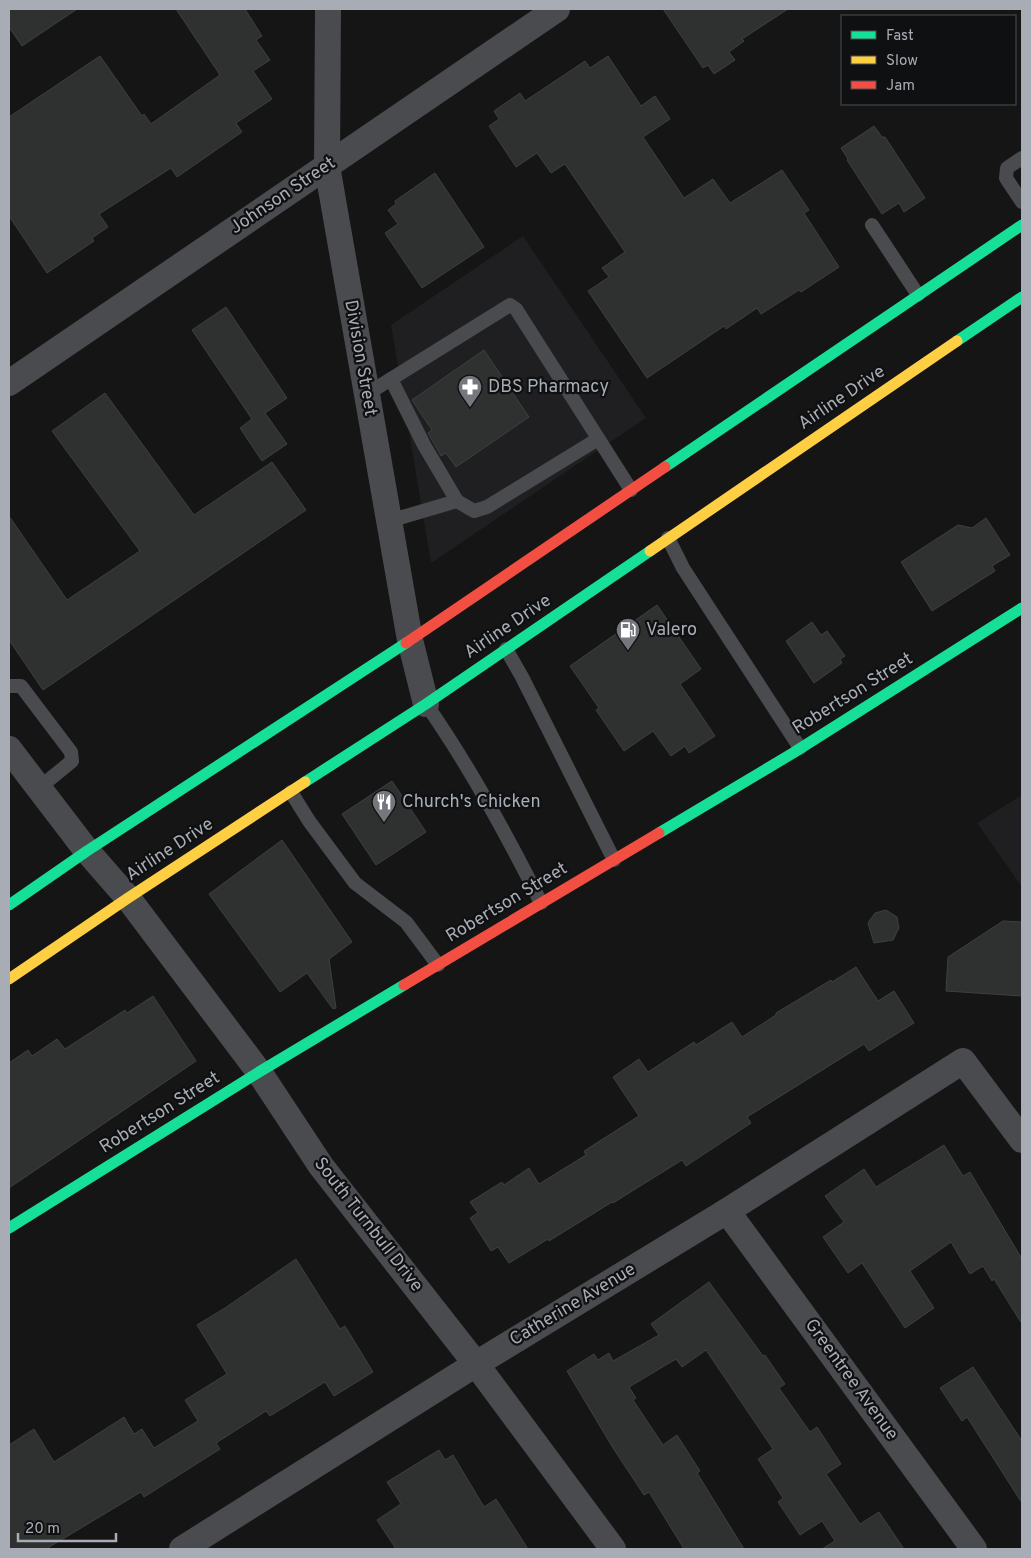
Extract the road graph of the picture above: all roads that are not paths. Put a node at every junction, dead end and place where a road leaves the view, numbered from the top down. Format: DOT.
graph roads {
  1 [pos="328,9"];
  2 [pos="557,9"];
  3 [pos="1022,158"];
  4 [pos="327,166"];
  5 [pos="1022,202"];
  6 [pos="872,225"];
  7 [pos="1022,225"];
  8 [pos="918,295"];
  9 [pos="1022,297"];
  10 [pos="391,379"];
  11 [pos="9,383"];
  12 [pos="366,394"];
  13 [pos="598,439"];
  14 [pos="631,490"];
  15 [pos="457,501"];
  16 [pos="389,521"];
  17 [pos="668,538"];
  18 [pos="1022,608"];
  19 [pos="410,640"];
  20 [pos="506,649"];
  21 [pos="9,686"];
  22 [pos="426,704"];
  23 [pos="800,748"];
  24 [pos="9,749"];
  25 [pos="39,788"];
  26 [pos="291,792"];
  27 [pos="87,851"];
  28 [pos="614,860"];
  29 [pos="128,898"];
  30 [pos="541,903"];
  31 [pos="9,905"];
  32 [pos="438,965"];
  33 [pos="9,979"];
  34 [pos="259,1072"];
  35 [pos="1022,1140"];
  36 [pos="727,1211"];
  37 [pos="9,1228"];
  38 [pos="476,1364"];
  39 [pos="182,1549"];
  40 [pos="613,1549"];
  41 [pos="974,1549"];
  1 -- 4 [label="street, Division Street"];
  2 -- 4 [label="street, Johnson Street"];
  3 -- 5 [label="lane"];
  4 -- 11 [label="street, Johnson Street"];
  4 -- 12 [label="street, Division Street"];
  6 -- 8 [label="lane"];
  7 -- 8 [label="main road"];
  8 -- 14 [label="main road"];
  9 -- 17 [label="main road, Airline Drive"];
  10 -- 12 [label="lane"];
  10 -- 13 [label="lane"];
  10 -- 15 [label="lane"];
  12 -- 16 [label="street, Division Street"];
  13 -- 14 [label="lane"];
  13 -- 15 [label="lane"];
  14 -- 19 [label="main road"];
  15 -- 16 [label="lane"];
  16 -- 19 [label="street, Division Street"];
  17 -- 20 [label="main road, Airline Drive"];
  17 -- 23 [label="lane"];
  18 -- 23 [label="main road, Robertson Street"];
  19 -- 22 [label="street, Division Street"];
  19 -- 27 [label="main road"];
  20 -- 22 [label="main road, Airline Drive"];
  20 -- 28 [label="lane"];
  21 -- 25 [label="lane"];
  22 -- 26 [label="main road, Airline Drive"];
  22 -- 30 [label="lane"];
  23 -- 28 [label="main road, Robertson Street"];
  24 -- 25 [label="street, South Turnbull Drive"];
  25 -- 27 [label="street, South Turnbull Drive"];
  26 -- 29 [label="main road, Airline Drive"];
  26 -- 32 [label="lane"];
  27 -- 29 [label="street, South Turnbull Drive"];
  27 -- 31 [label="main road"];
  28 -- 30 [label="main road, Robertson Street"];
  29 -- 33 [label="main road, Airline Drive"];
  29 -- 34 [label="street, South Turnbull Drive"];
  30 -- 32 [label="main road, Robertson Street"];
  32 -- 34 [label="main road, Robertson Street"];
  34 -- 37 [label="main road, Robertson Street"];
  34 -- 38 [label="street, South Turnbull Drive"];
  35 -- 36 [label="street, Catherine Avenue"];
  36 -- 38 [label="street, Catherine Avenue"];
  36 -- 41 [label="street, Greentree Avenue"];
  38 -- 39 [label="street, Catherine Avenue"];
  38 -- 40 [label="street, South Turnbull Drive"];
}
